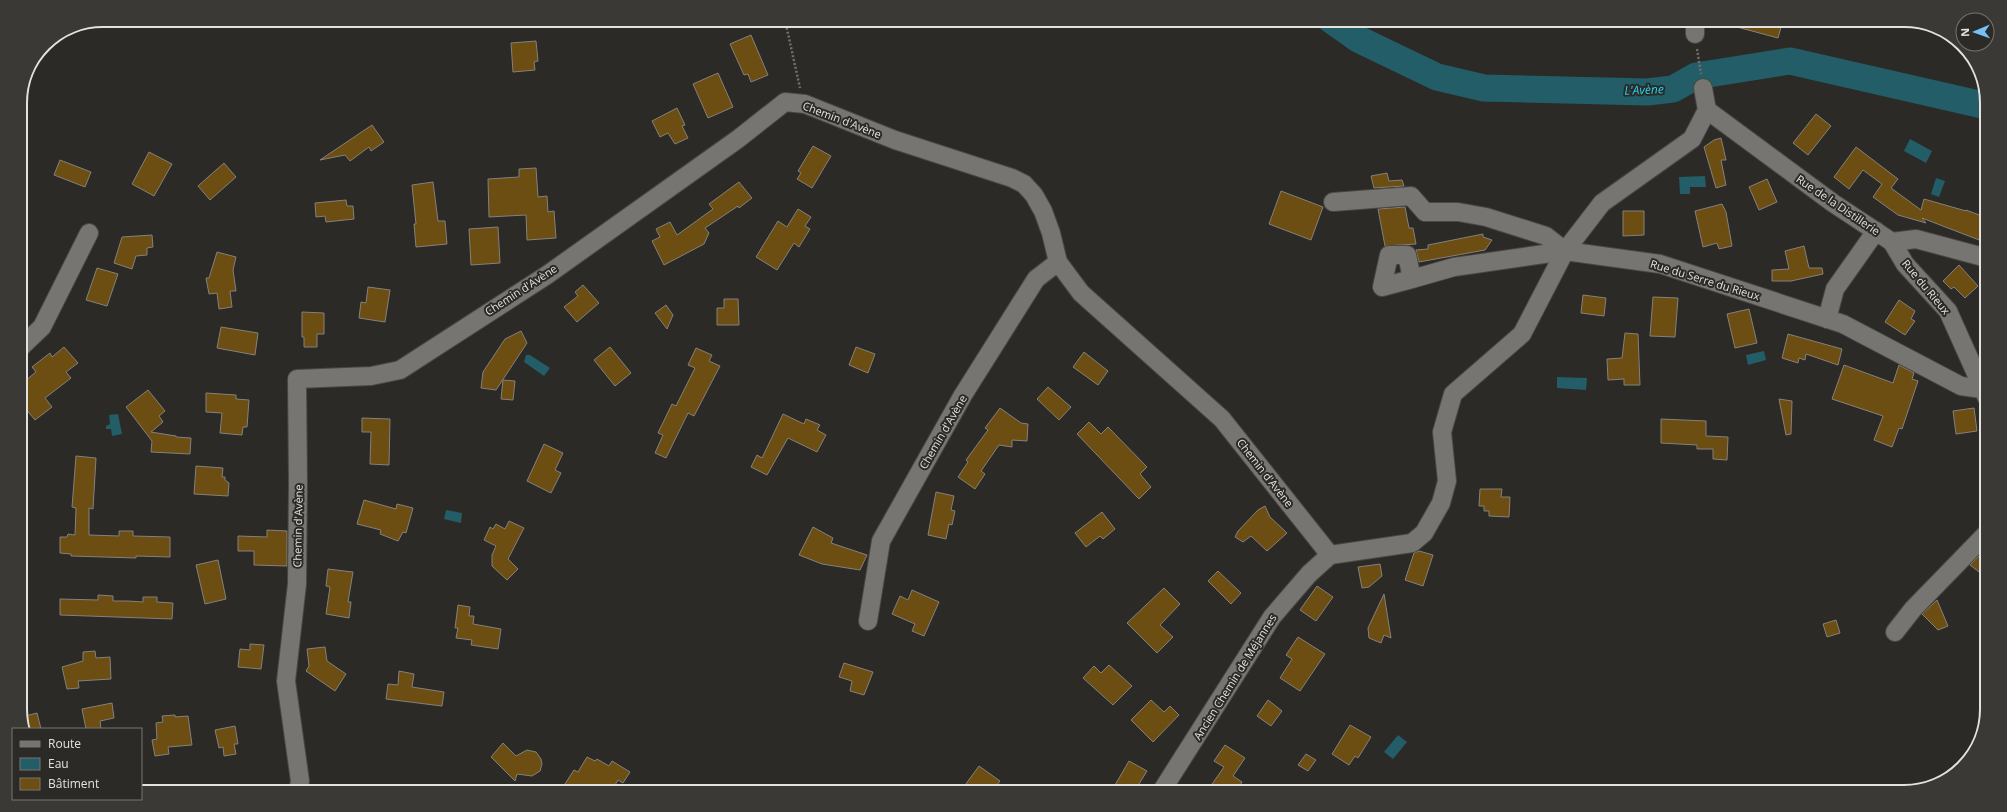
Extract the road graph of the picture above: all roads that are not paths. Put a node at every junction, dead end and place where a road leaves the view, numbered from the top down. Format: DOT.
graph roads {
  1 [pos="1703,88"];
  2 [pos="1706,110"];
  3 [pos="1333,202"];
  4 [pos="1876,231"];
  5 [pos="90,233"];
  6 [pos="1892,242"];
  7 [pos="1565,251"];
  8 [pos="1980,256"];
  9 [pos="1058,262"];
  10 [pos="1412,279"];
  11 [pos="1827,319"];
  12 [pos="27,341"];
  13 [pos="1980,385"];
  14 [pos="1980,393"];
  15 [pos="1980,540"];
  16 [pos="1330,555"];
  17 [pos="868,621"];
  18 [pos="1895,632"];
  19 [pos="299,785"];
  20 [pos="1165,785"];
  1 -- 2 [label="street"];
  2 -- 4 [label="street, Rue de la Distillerie"];
  2 -- 7 [label="street"];
  3 -- 7 [label="street"];
  4 -- 6 [label="street, Rue de la Distillerie"];
  4 -- 11 [label="street"];
  5 -- 12 [label="street"];
  6 -- 8 [label="street"];
  6 -- 13 [label="street, Rue du Rieux"];
  7 -- 10 [label="street, Rue du Serre du Rieux"];
  7 -- 11 [label="street, Rue du Serre du Rieux"];
  7 -- 16 [label="street"];
  9 -- 16 [label="street, Chemin d'Avène"];
  9 -- 17 [label="street, Chemin d'Avène"];
  9 -- 19 [label="street, Chemin d'Avène"];
  11 -- 14 [label="street, Rue du Serre du Rieux"];
  15 -- 18 [label="street"];
  16 -- 20 [label="street, Ancien Chemin de Méjannes"];
}
